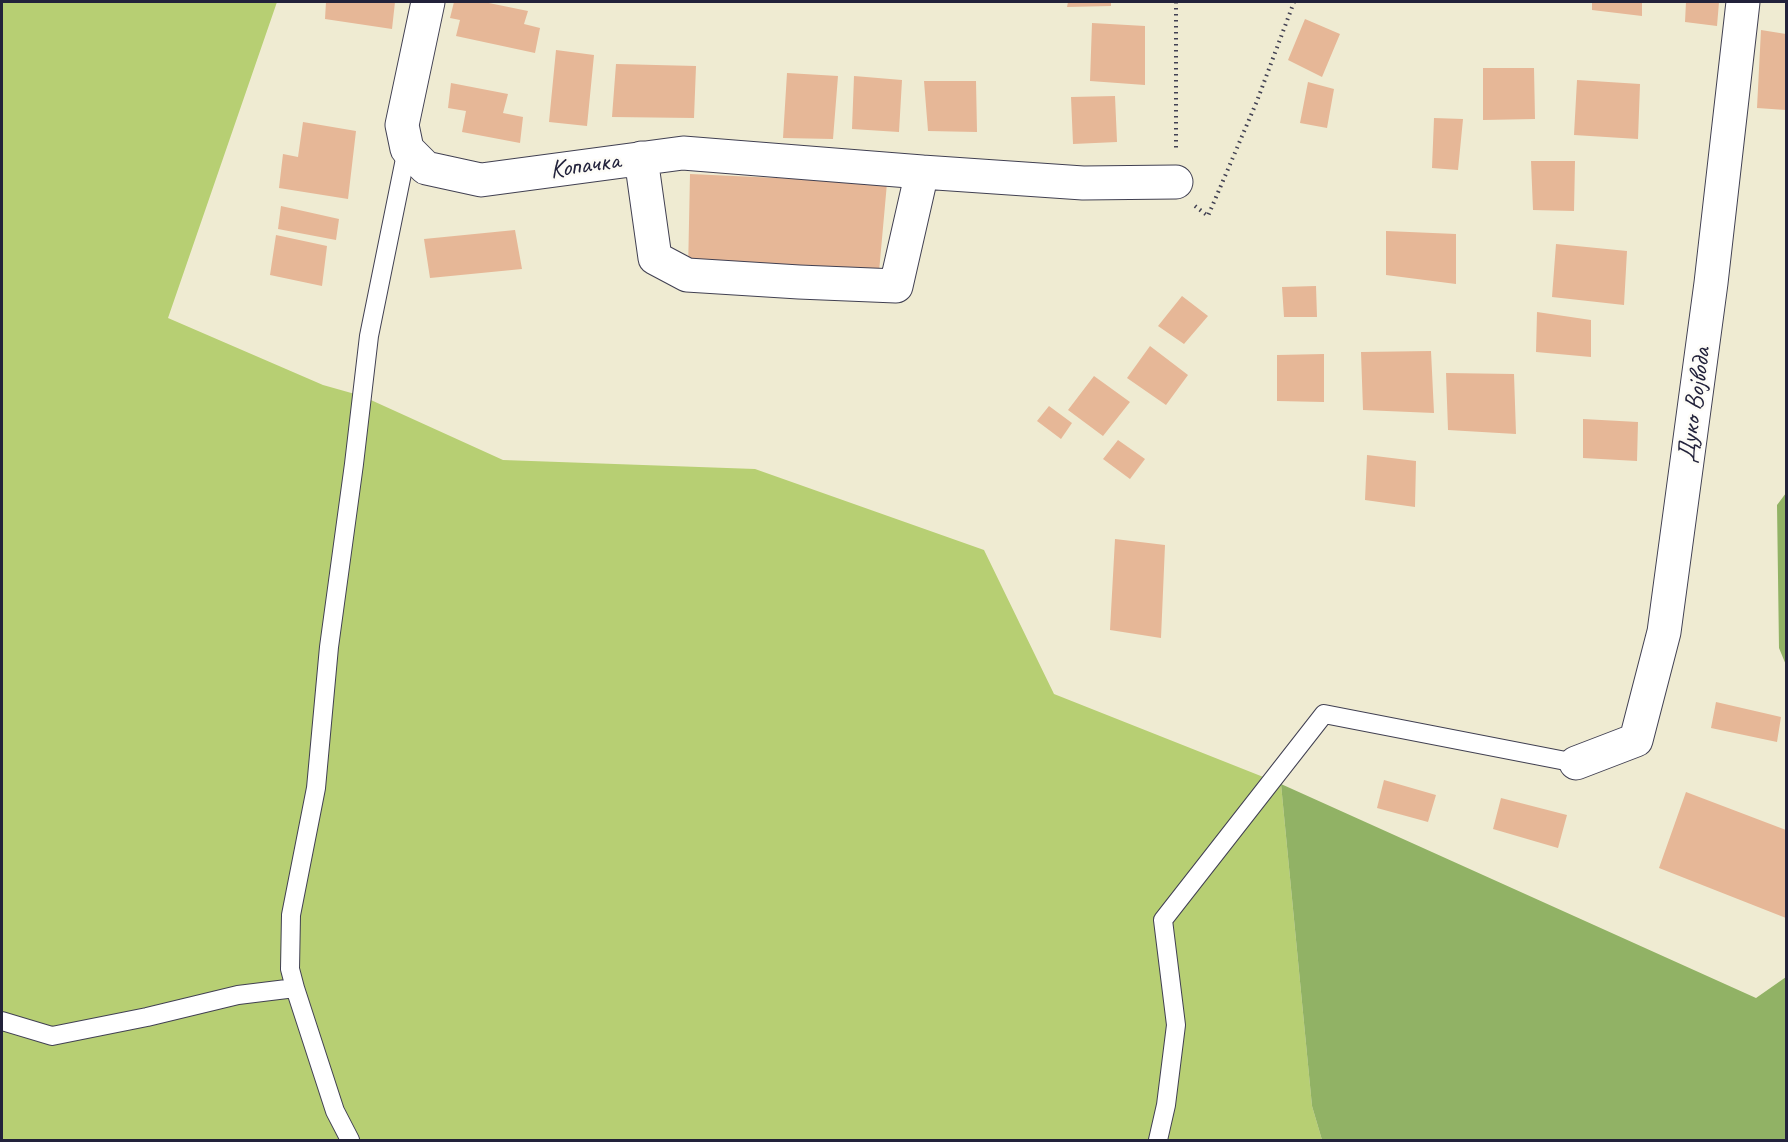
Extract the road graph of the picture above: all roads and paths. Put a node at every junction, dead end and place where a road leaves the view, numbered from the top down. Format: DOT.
graph roads {
  1 [pos="428,2"];
  2 [pos="1176,2"];
  3 [pos="1294,2"];
  4 [pos="1743,2"];
  5 [pos="407,149"];
  6 [pos="641,159"];
  7 [pos="922,172"];
  8 [pos="1176,182"];
  9 [pos="1576,763"];
  10 [pos="296,988"];
  11 [pos="2,1021"];
  12 [pos="350,1140"];
  13 [pos="1158,1140"];
  1 -- 5 [label="street"];
  2 -- 8 [label="path"];
  3 -- 8 [label="path"];
  4 -- 9 [label="street, Дуко Војвода"];
  5 -- 6 [label="street, Копачка"];
  5 -- 10 [label="lane"];
  6 -- 7 [label="street, Копачка"];
  6 -- 7 [label="street"];
  7 -- 8 [label="street, Копачка"];
  9 -- 13 [label="lane"];
  10 -- 11 [label="lane"];
  10 -- 12 [label="lane"];
}
